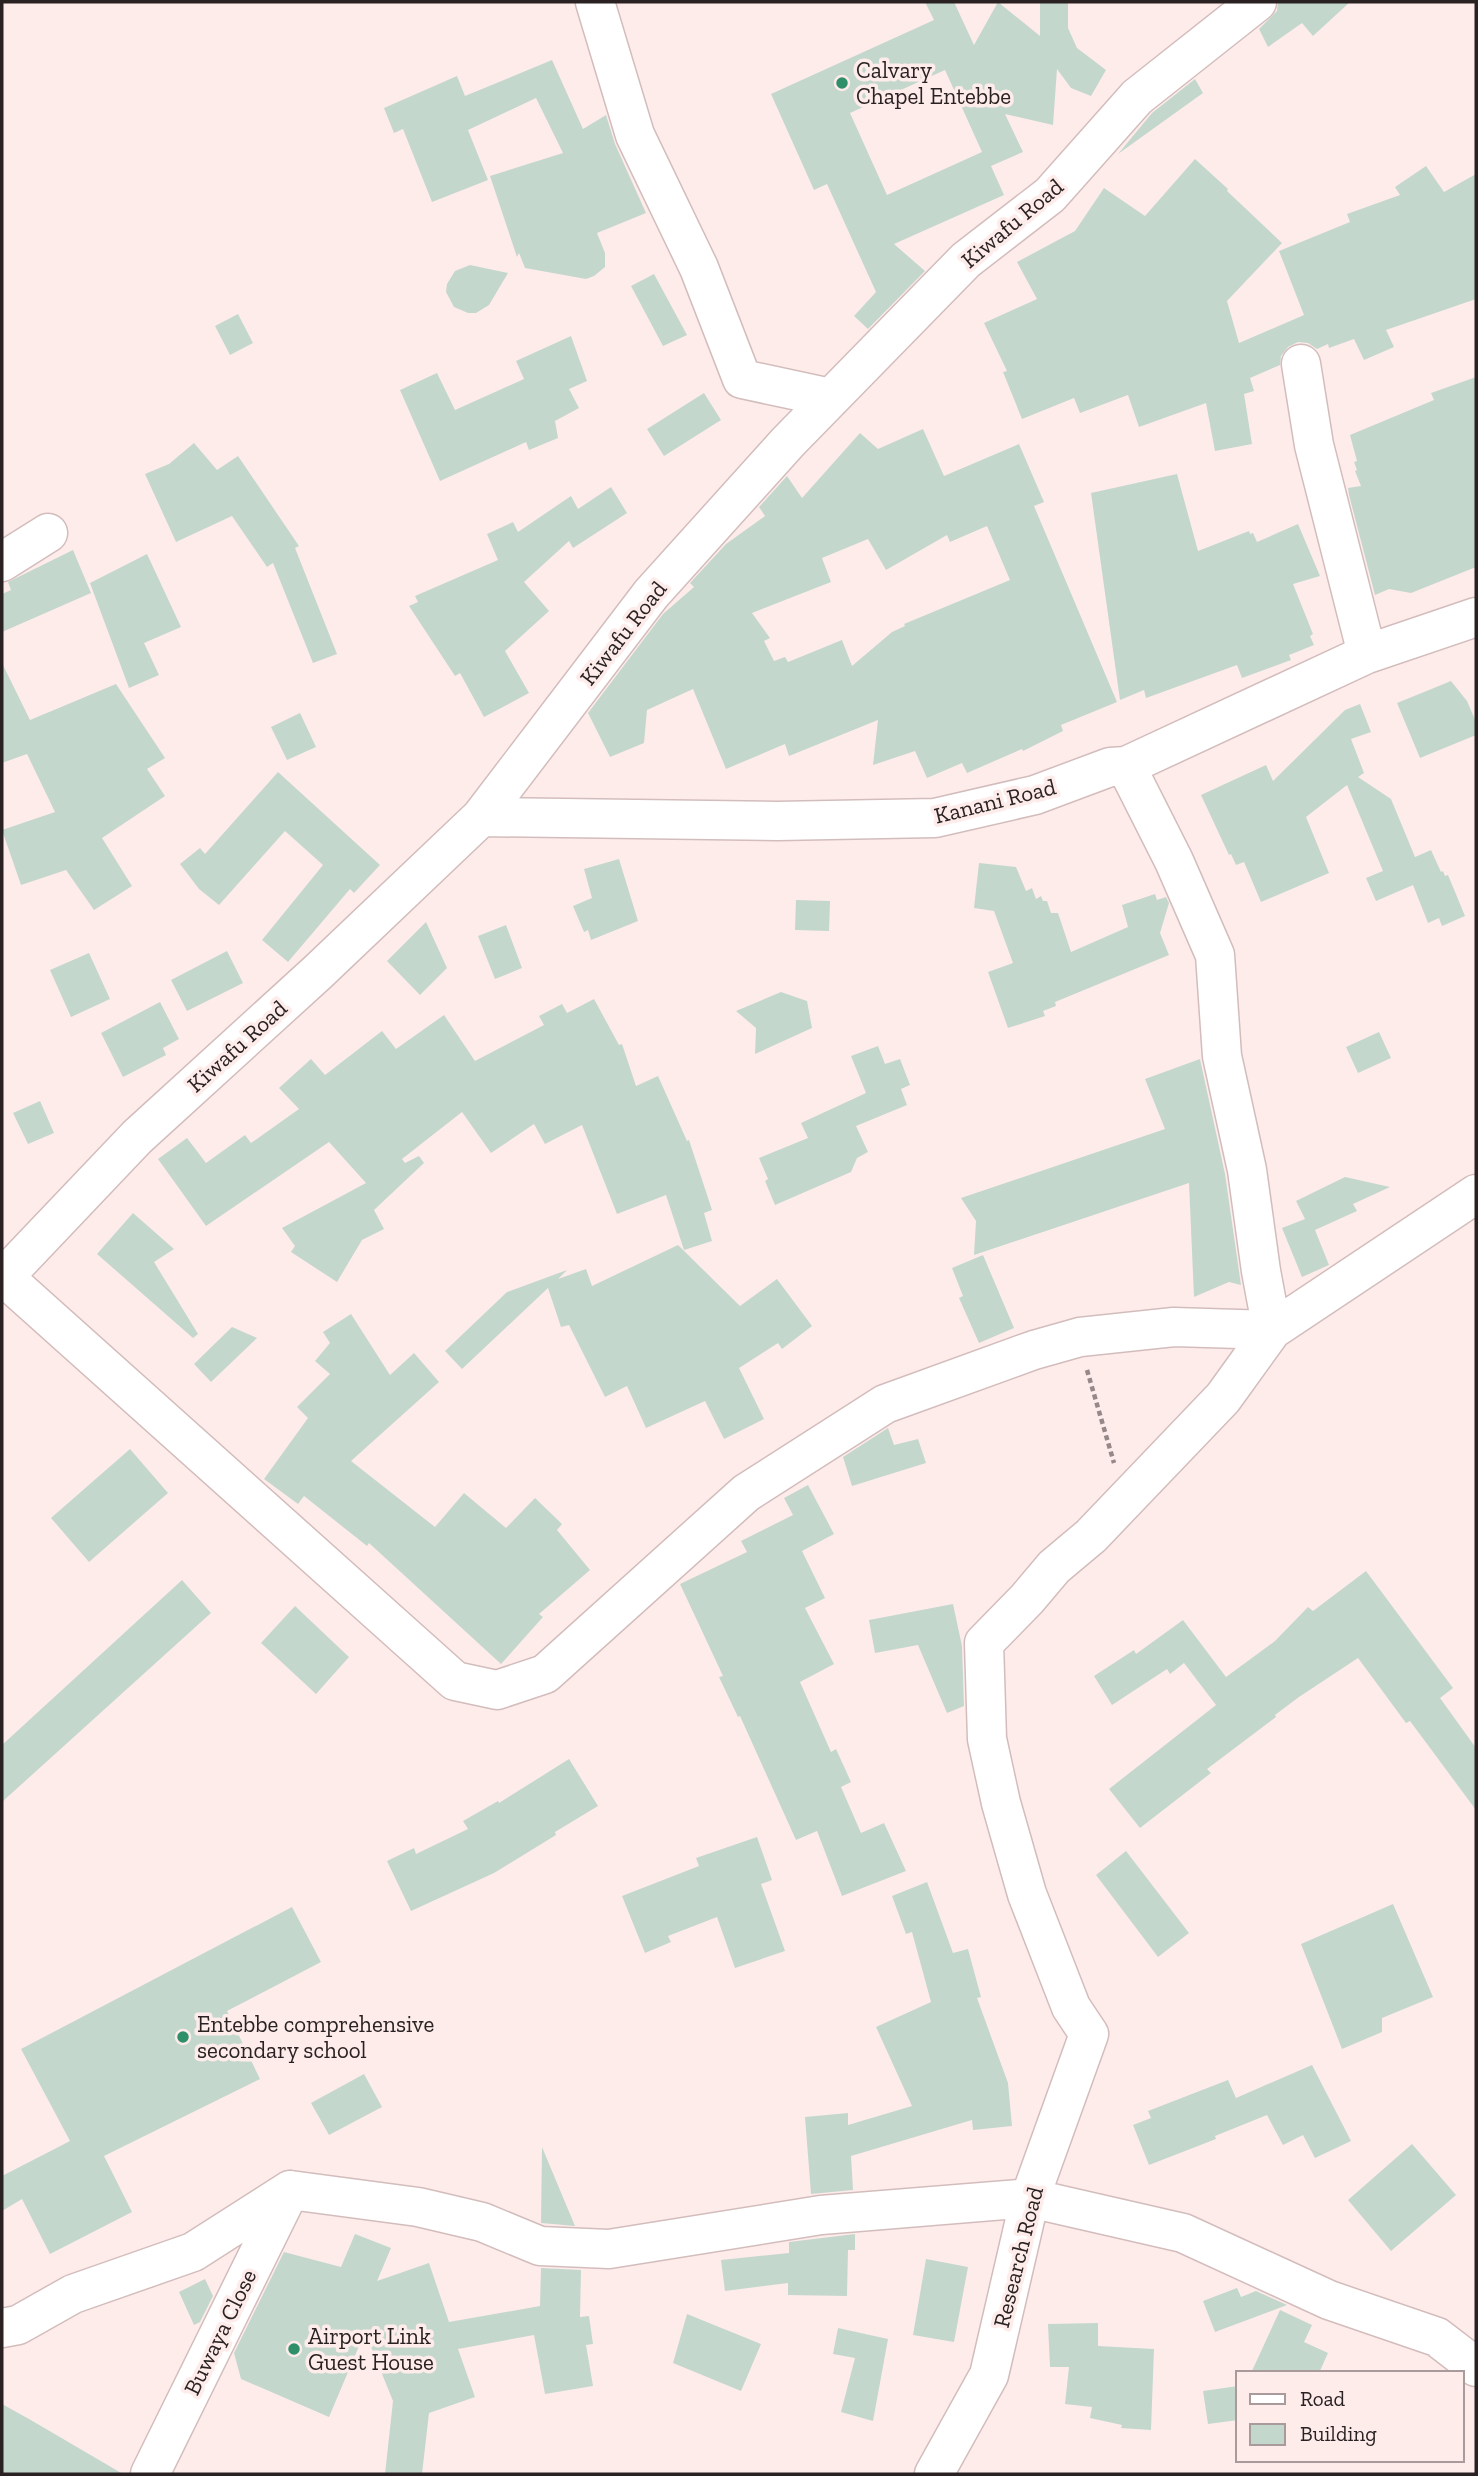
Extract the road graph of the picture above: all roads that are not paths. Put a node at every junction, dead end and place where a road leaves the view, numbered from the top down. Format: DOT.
graph roads {
  1 [pos="595,2"];
  2 [pos="1257,2"];
  3 [pos="1301,364"];
  4 [pos="831,398"];
  5 [pos="48,533"];
  6 [pos="2,562"];
  7 [pos="1476,617"];
  8 [pos="1367,654"];
  9 [pos="1126,766"];
  10 [pos="481,817"];
  11 [pos="1476,1194"];
  12 [pos="3,1278"];
  13 [pos="1272,1330"];
  14 [pos="290,2189"];
  15 [pos="1030,2198"];
  16 [pos="2,2329"];
  17 [pos="1476,2367"];
  18 [pos="150,2474"];
  19 [pos="934,2474"];
  1 -- 4 [label="street"];
  2 -- 4 [label="street, Kiwafu Road"];
  3 -- 8 [label="street"];
  4 -- 10 [label="street, Kiwafu Road"];
  5 -- 6 [label="street"];
  7 -- 8 [label="street, Kanani Road"];
  8 -- 9 [label="street, Kanani Road"];
  9 -- 10 [label="street, Kanani Road"];
  9 -- 13 [label="street"];
  10 -- 12 [label="street, Kiwafu Road"];
  11 -- 13 [label="street"];
  12 -- 13 [label="street"];
  13 -- 15 [label="street, Research Road"];
  14 -- 15 [label="street"];
  14 -- 16 [label="street"];
  14 -- 18 [label="street, Buwaya Close"];
  15 -- 17 [label="street"];
  15 -- 19 [label="street, Research Road"];
}
